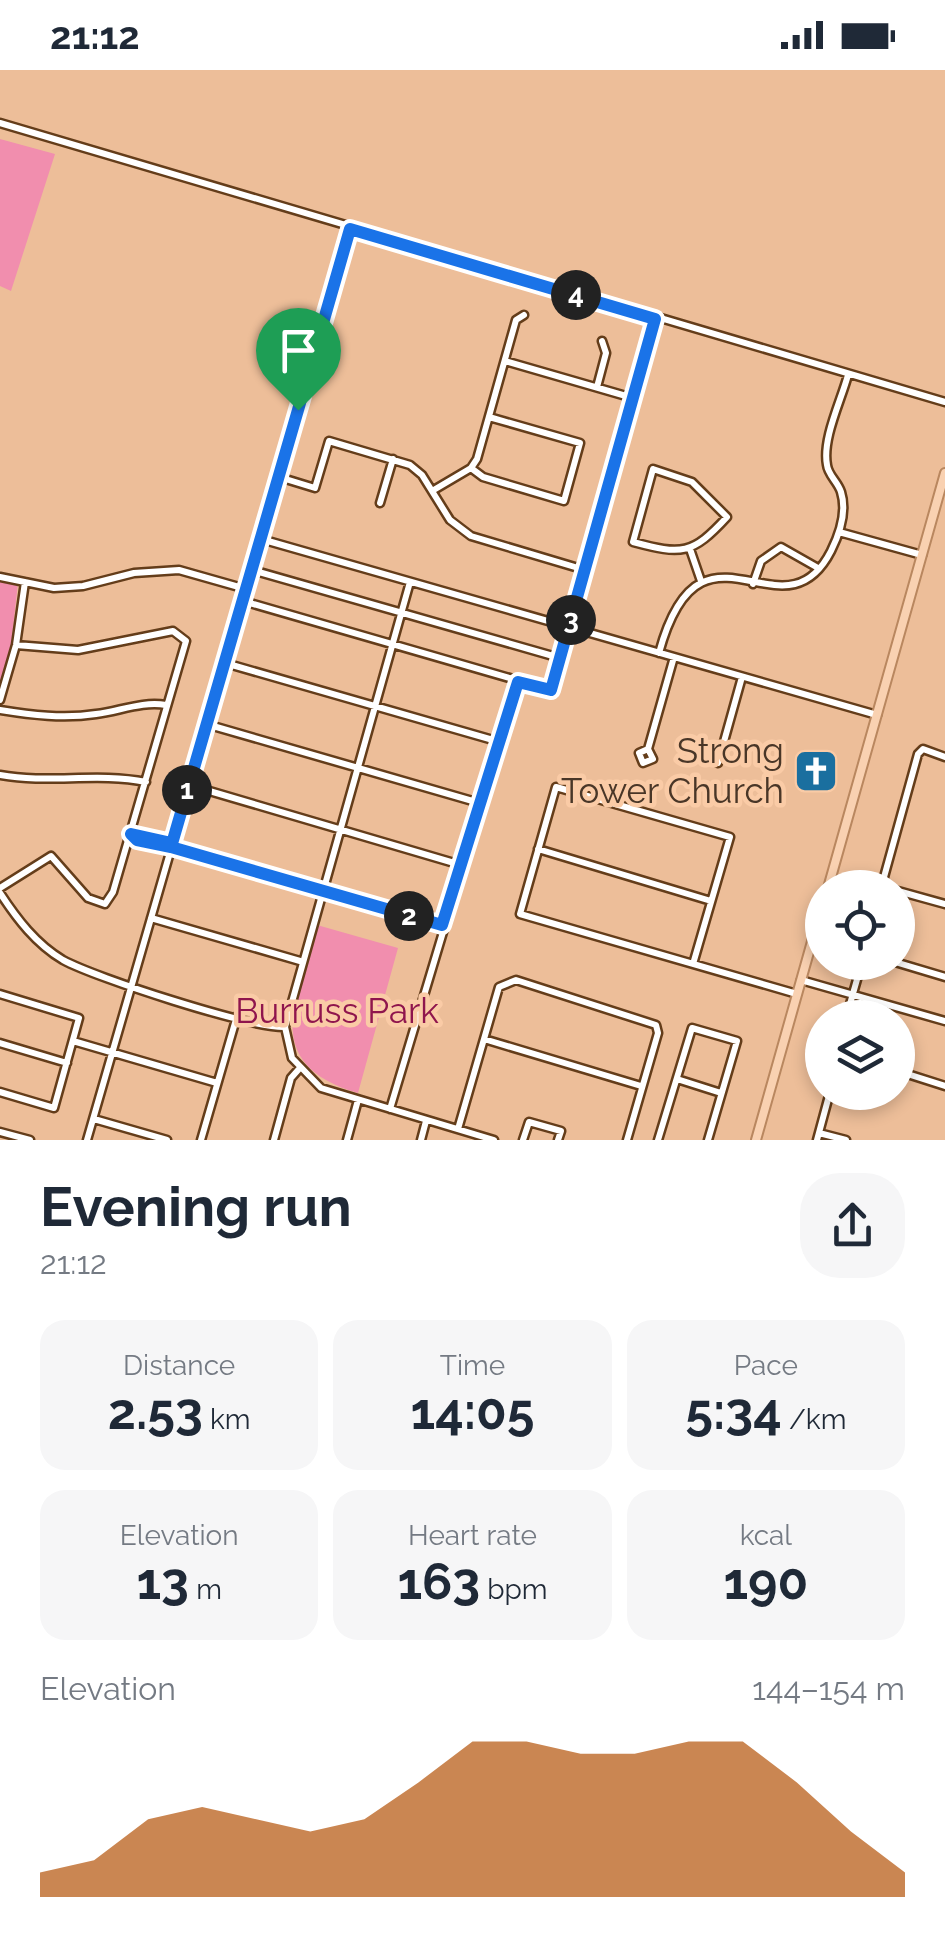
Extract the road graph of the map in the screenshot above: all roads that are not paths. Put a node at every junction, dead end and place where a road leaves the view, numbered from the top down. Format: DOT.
graph roads {
  1 [pos="0,122"];
  2 [pos="350,229"];
  3 [pos="524,315"];
  4 [pos="655,319"];
  5 [pos="602,342"];
  6 [pos="504,361"];
  7 [pos="848,375"];
  8 [pos="597,387"];
  9 [pos="633,398"];
  10 [pos="945,402"];
  11 [pos="489,417"];
  12 [pos="392,459"];
  13 [pos="471,468"];
  14 [pos="945,473"];
  15 [pos="278,477"];
  16 [pos="432,491"];
  17 [pos="380,503"];
  18 [pos="839,532"];
  19 [pos="261,538"];
  20 [pos="690,550"];
  21 [pos="922,556"];
  22 [pos="818,568"];
  23 [pos="252,570"];
  24 [pos="585,570"];
  25 [pos="0,577"];
  26 [pos="701,580"];
  27 [pos="25,582"];
  28 [pos="410,582"];
  29 [pos="753,584"];
  30 [pos="246,588"];
  31 [pos="243,601"];
  32 [pos="401,612"];
  33 [pos="569,627"];
  34 [pos="392,644"];
  35 [pos="16,645"];
  36 [pos="660,653"];
  37 [pos="560,658"];
  38 [pos="674,658"];
  39 [pos="225,663"];
  40 [pos="742,677"];
  41 [pos="518,682"];
  42 [pos="0,700"];
  43 [pos="166,705"];
  44 [pos="374,706"];
  45 [pos="0,710"];
  46 [pos="877,715"];
  47 [pos="206,724"];
  48 [pos="500,742"];
  49 [pos="648,749"];
  50 [pos="945,757"];
  51 [pos="718,763"];
  52 [pos="357,768"];
  53 [pos="0,775"];
  54 [pos="146,782"];
  55 [pos="189,785"];
  56 [pos="483,804"];
  57 [pos="339,828"];
  58 [pos="131,834"];
  59 [pos="171,847"];
  60 [pos="538,850"];
  61 [pos="461,866"];
  62 [pos="833,870"];
  63 [pos="887,870"];
  64 [pos="0,891"];
  65 [pos="320,891"];
  66 [pos="915,896"];
  67 [pos="711,900"];
  68 [pos="945,904"];
  69 [pos="151,918"];
  70 [pos="442,925"];
  71 [pos="300,961"];
  72 [pos="693,964"];
  73 [pos="805,966"];
  74 [pos="915,968"];
  75 [pos="945,977"];
  76 [pos="801,980"];
  77 [pos="857,980"];
  78 [pos="131,986"];
  79 [pos="0,994"];
  80 [pos="798,994"];
  81 [pos="853,995"];
  82 [pos="851,1000"];
  83 [pos="237,1016"];
  84 [pos="945,1021"];
  85 [pos="285,1027"];
  86 [pos="484,1039"];
  87 [pos="73,1041"];
  88 [pos="0,1044"];
  89 [pos="113,1052"];
  90 [pos="67,1063"];
  91 [pos="299,1069"];
  92 [pos="915,1076"];
  93 [pos="677,1080"];
  94 [pos="216,1083"];
  95 [pos="641,1086"];
  96 [pos="945,1086"];
  97 [pos="0,1092"];
  98 [pos="722,1093"];
  99 [pos="358,1100"];
  100 [pos="390,1109"];
  101 [pos="825,1110"];
  102 [pos="94,1119"];
  103 [pos="426,1121"];
  104 [pos="458,1130"];
  105 [pos="0,1132"];
  106 [pos="818,1136"];
  107 [pos="30,1140"];
  108 [pos="88,1140"];
  109 [pos="167,1140"];
  110 [pos="200,1140"];
  111 [pos="274,1140"];
  112 [pos="346,1140"];
  113 [pos="420,1140"];
  114 [pos="494,1140"];
  115 [pos="523,1140"];
  116 [pos="558,1140"];
  117 [pos="627,1140"];
  118 [pos="658,1140"];
  119 [pos="708,1140"];
  120 [pos="756,1140"];
  121 [pos="846,1140"];
  1 -- 2 [label="street"];
  2 -- 4 [label="street"];
  2 -- 15 [label="street"];
  3 -- 6 [label="street"];
  4 -- 7 [label="street"];
  4 -- 9 [label="street"];
  5 -- 8 [label="street"];
  6 -- 8 [label="street"];
  6 -- 11 [label="street"];
  7 -- 10 [label="street"];
  7 -- 18 [label="street"];
  8 -- 9 [label="street"];
  9 -- 24 [label="street"];
  11 -- 13 [label="street"];
  11 -- 13 [label="street"];
  12 -- 15 [label="street"];
  12 -- 16 [label="street"];
  12 -- 17 [label="street"];
  13 -- 16 [label="street"];
  14 -- 21 [label="main road"];
  15 -- 19 [label="street"];
  16 -- 24 [label="street"];
  18 -- 21 [label="street"];
  18 -- 22 [label="street"];
  19 -- 23 [label="street"];
  19 -- 28 [label="street"];
  20 -- 20 [label="street"];
  20 -- 26 [label="street"];
  21 -- 46 [label="main road"];
  22 -- 29 [label="street"];
  22 -- 29 [label="street"];
  23 -- 30 [label="street"];
  23 -- 32 [label="street"];
  24 -- 33 [label="street"];
  25 -- 27 [label="street"];
  26 -- 29 [label="street"];
  26 -- 36 [label="street"];
  27 -- 30 [label="street"];
  27 -- 35 [label="street"];
  28 -- 32 [label="street"];
  28 -- 33 [label="street"];
  30 -- 31 [label="street"];
  31 -- 34 [label="street"];
  31 -- 39 [label="street"];
  32 -- 34 [label="street"];
  32 -- 37 [label="street"];
  33 -- 36 [label="street"];
  33 -- 37 [label="street"];
  34 -- 41 [label="street"];
  34 -- 44 [label="street"];
  35 -- 42 [label="street"];
  35 -- 43 [label="street"];
  36 -- 38 [label="street"];
  37 -- 41 [label="street"];
  38 -- 40 [label="street"];
  38 -- 49 [label="street"];
  39 -- 44 [label="street"];
  39 -- 47 [label="street"];
  40 -- 46 [label="street"];
  40 -- 51 [label="street"];
  41 -- 48 [label="street"];
  43 -- 45 [label="street"];
  43 -- 54 [label="street"];
  44 -- 48 [label="street"];
  44 -- 52 [label="street"];
  46 -- 62 [label="main road"];
  47 -- 52 [label="street"];
  47 -- 55 [label="street"];
  48 -- 56 [label="street"];
  50 -- 63 [label="street"];
  52 -- 56 [label="street"];
  52 -- 57 [label="street"];
  53 -- 54 [label="street"];
  54 -- 58 [label="street"];
  55 -- 57 [label="street"];
  55 -- 59 [label="street"];
  56 -- 61 [label="street"];
  57 -- 61 [label="street"];
  57 -- 65 [label="street"];
  58 -- 59 [label="street"];
  58 -- 64 [label="street"];
  59 -- 65 [label="street"];
  59 -- 69 [label="street"];
  60 -- 67 [label="street"];
  60 -- 67 [label="street"];
  60 -- 72 [label="street"];
  61 -- 70 [label="street"];
  64 -- 78 [label="street"];
  65 -- 70 [label="street"];
  65 -- 71 [label="street"];
  66 -- 68 [label="street"];
  67 -- 72 [label="street"];
  69 -- 71 [label="street"];
  69 -- 78 [label="street"];
  70 -- 100 [label="street"];
  71 -- 85 [label="street"];
  72 -- 80 [label="street"];
  73 -- 76 [label="main road"];
  74 -- 75 [label="street"];
  76 -- 80 [label="main road"];
  76 -- 81 [label="street"];
  77 -- 81 [label="street"];
  78 -- 83 [label="street"];
  78 -- 89 [label="street"];
  79 -- 87 [label="street"];
  80 -- 120 [label="main road"];
  81 -- 82 [label="street"];
  81 -- 84 [label="street"];
  83 -- 85 [label="street"];
  83 -- 94 [label="street"];
  85 -- 91 [label="street"];
  86 -- 95 [label="street"];
  86 -- 95 [label="street"];
  86 -- 104 [label="street"];
  87 -- 89 [label="street"];
  87 -- 90 [label="street"];
  88 -- 90 [label="street"];
  89 -- 94 [label="street"];
  89 -- 102 [label="street"];
  90 -- 97 [label="street"];
  91 -- 99 [label="street"];
  91 -- 111 [label="street"];
  92 -- 96 [label="street"];
  93 -- 98 [label="street"];
  93 -- 98 [label="street"];
  93 -- 118 [label="street"];
  94 -- 110 [label="street"];
  95 -- 117 [label="street"];
  98 -- 119 [label="street"];
  99 -- 100 [label="street"];
  99 -- 112 [label="street"];
  100 -- 103 [label="street"];
  101 -- 106 [label="street"];
  102 -- 108 [label="street"];
  102 -- 109 [label="street"];
  103 -- 104 [label="street"];
  103 -- 113 [label="street"];
  104 -- 114 [label="street"];
  105 -- 107 [label="street"];
  106 -- 121 [label="street"];
  115 -- 116 [label="street"];
}
